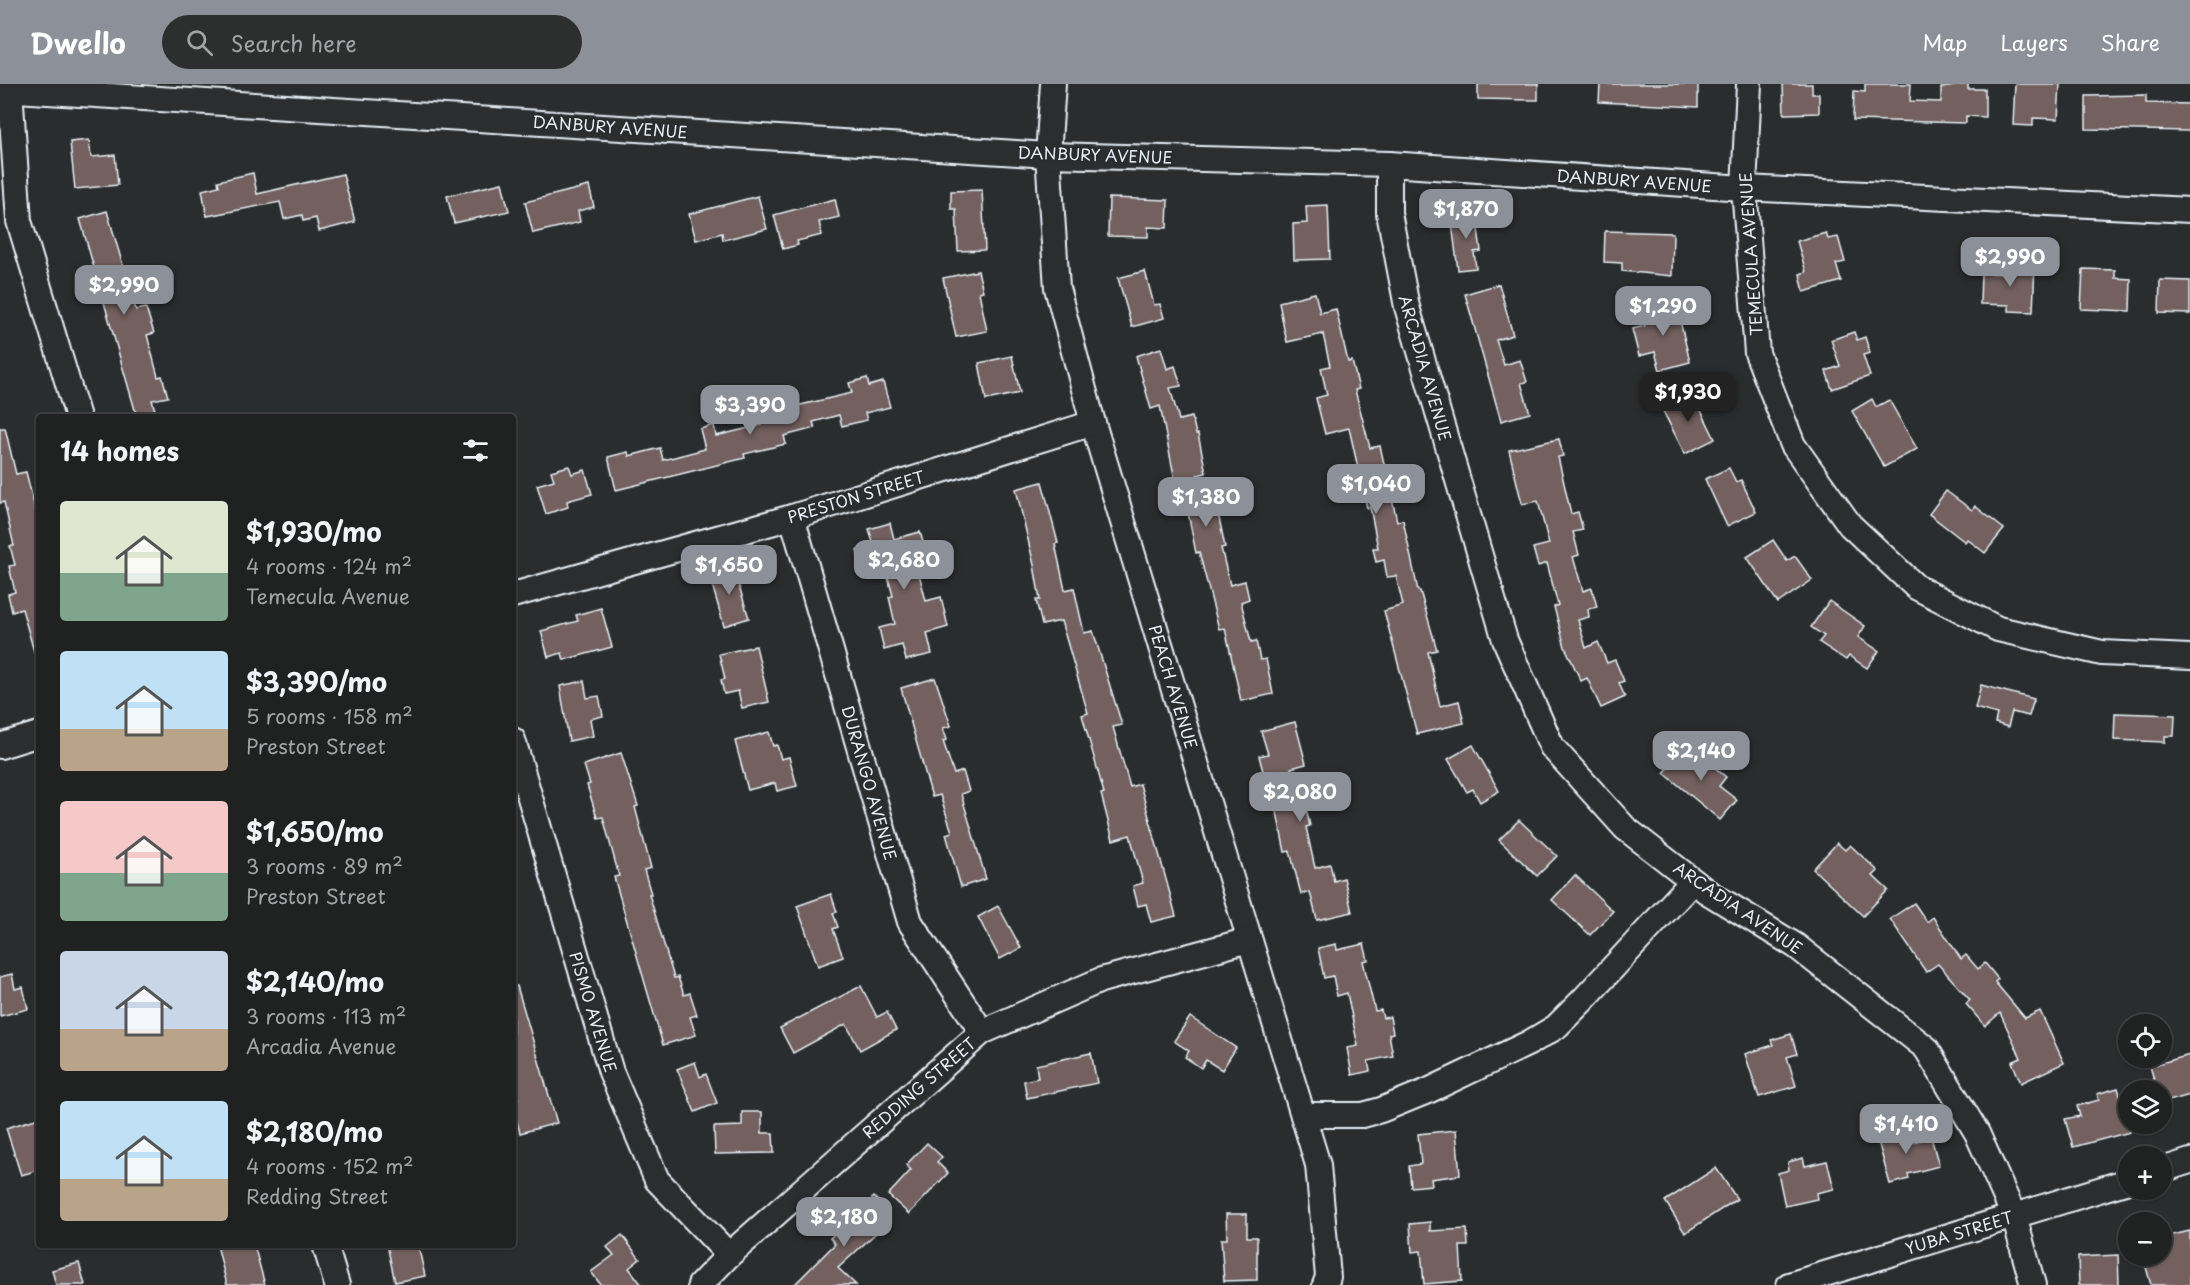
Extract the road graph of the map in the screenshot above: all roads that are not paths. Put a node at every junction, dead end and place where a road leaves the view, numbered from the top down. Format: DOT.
graph roads {
  1 [pos="1053,84"];
  2 [pos="1749,84"];
  3 [pos="5,89"];
  4 [pos="1048,154"];
  5 [pos="1389,164"];
  6 [pos="1744,188"];
  7 [pos="2190,210"];
  8 [pos="77,414"];
  9 [pos="1093,423"];
  10 [pos="792,517"];
  11 [pos="516,594"];
  12 [pos="2190,657"];
  13 [pos="36,735"];
  14 [pos="0,746"];
  15 [pos="516,750"];
  16 [pos="1693,881"];
  17 [pos="1249,940"];
  18 [pos="982,1032"];
  19 [pos="1303,1115"];
  20 [pos="2190,1161"];
  21 [pos="2172,1167"];
  22 [pos="2118,1184"];
  23 [pos="2014,1216"];
  24 [pos="326,1248"];
  25 [pos="729,1255"];
  26 [pos="337,1285"];
  27 [pos="700,1285"];
  28 [pos="1326,1285"];
  29 [pos="1789,1285"];
  30 [pos="2033,1285"];
  1 -- 4 [label="street, PEACH AVENUE"];
  2 -- 6 [label="street, TEMECULA AVENUE"];
  3 -- 4 [label="street, DANBURY AVENUE"];
  3 -- 8 [label="street"];
  4 -- 5 [label="street, DANBURY AVENUE"];
  4 -- 9 [label="street, PEACH AVENUE"];
  5 -- 6 [label="street, DANBURY AVENUE"];
  5 -- 16 [label="street, ARCADIA AVENUE"];
  6 -- 7 [label="street, DANBURY AVENUE"];
  6 -- 12 [label="street, TEMECULA AVENUE"];
  9 -- 10 [label="street, PRESTON STREET"];
  9 -- 17 [label="street, PEACH AVENUE"];
  10 -- 11 [label="street, PRESTON STREET"];
  10 -- 18 [label="street, DURANGO AVENUE"];
  13 -- 14 [label="street"];
  15 -- 25 [label="street, PISMO AVENUE"];
  16 -- 19 [label="street"];
  16 -- 23 [label="street, ARCADIA AVENUE"];
  17 -- 18 [label="street, REDDING STREET"];
  17 -- 19 [label="street, PEACH AVENUE"];
  18 -- 25 [label="street, REDDING STREET"];
  19 -- 28 [label="street, PEACH AVENUE"];
  20 -- 21 [label="street"];
  22 -- 23 [label="street, YUBA STREET"];
  23 -- 29 [label="street, YUBA STREET"];
  23 -- 30 [label="street, ARCADIA AVENUE"];
  24 -- 26 [label="street"];
  25 -- 27 [label="street, REDDING STREET"];
}
